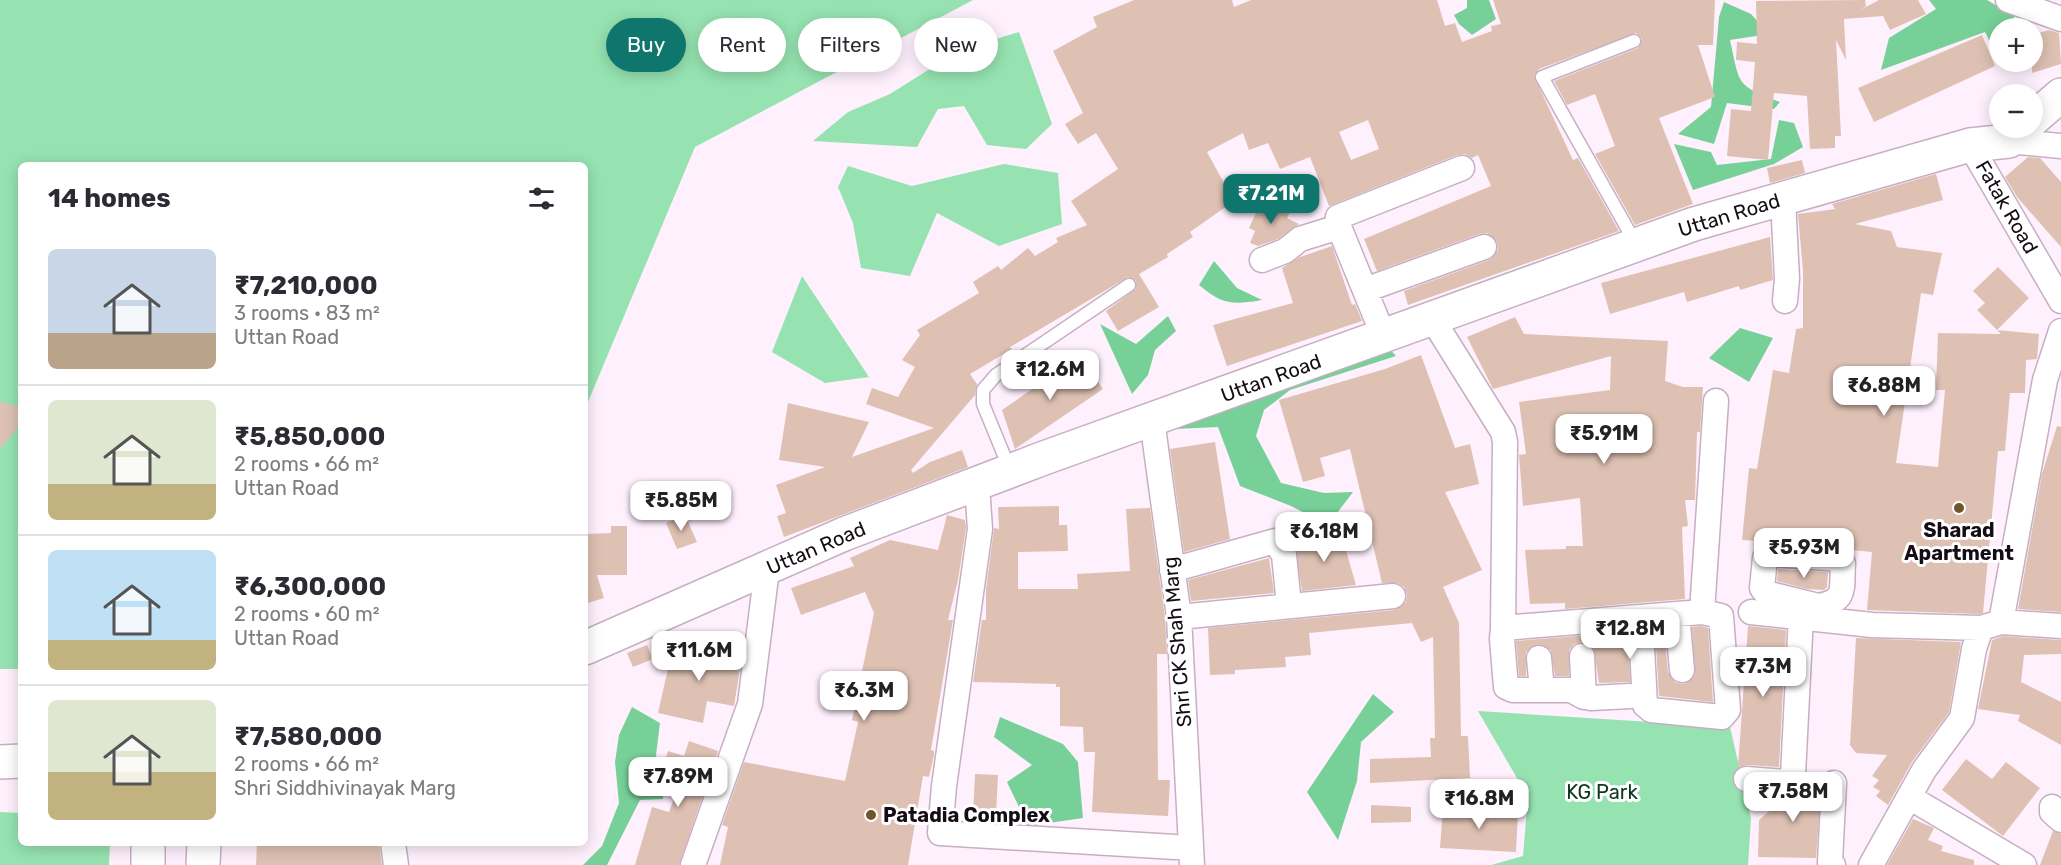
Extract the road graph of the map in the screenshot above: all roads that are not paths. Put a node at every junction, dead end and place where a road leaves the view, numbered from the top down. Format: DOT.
graph roads {
  1 [pos="2008,0"];
  2 [pos="2061,19"];
  3 [pos="1634,41"];
  4 [pos="2061,95"];
  5 [pos="2043,111"];
  6 [pos="1994,138"];
  7 [pos="2042,138"];
  8 [pos="1970,145"];
  9 [pos="2061,146"];
  10 [pos="1462,168"];
  11 [pos="1783,199"];
  12 [pos="1339,227"];
  13 [pos="1636,245"];
  14 [pos="1484,247"];
  15 [pos="1262,260"];
  16 [pos="1129,285"];
  17 [pos="1365,290"];
  18 [pos="1785,301"];
  19 [pos="2061,301"];
  20 [pos="1433,320"];
  21 [pos="2061,331"];
  22 [pos="1384,337"];
  23 [pos="1716,401"];
  24 [pos="1152,420"];
  25 [pos="1010,472"];
  26 [pos="977,486"];
  27 [pos="767,569"];
  28 [pos="1173,570"];
  29 [pos="1393,596"];
  30 [pos="1289,605"];
  31 [pos="1702,612"];
  32 [pos="1751,612"];
  33 [pos="1813,613"];
  34 [pos="1677,614"];
  35 [pos="1179,616"];
  36 [pos="1991,625"];
  37 [pos="2061,626"];
  38 [pos="1503,628"];
  39 [pos="588,647"];
  40 [pos="1641,647"];
  41 [pos="1582,656"];
  42 [pos="1539,658"];
  43 [pos="1682,670"];
  44 [pos="1542,690"];
  45 [pos="1630,696"];
  46 [pos="1584,697"];
  47 [pos="18,761"];
  48 [pos="0,762"];
  49 [pos="1746,779"];
  50 [pos="18,783"];
  51 [pos="1833,783"];
  52 [pos="0,784"];
  53 [pos="1909,797"];
  54 [pos="148,846"];
  55 [pos="204,846"];
  56 [pos="393,846"];
  57 [pos="1175,848"];
  58 [pos="148,865"];
  59 [pos="203,865"];
  60 [pos="396,865"];
  61 [pos="693,865"];
  62 [pos="1192,865"];
  63 [pos="1833,865"];
  64 [pos="1871,865"];
  65 [pos="2024,865"];
  1 -- 2 [label="street"];
  3 -- 13 [label="lane"];
  4 -- 5 [label="street"];
  6 -- 8 [label="street, Uttan Road"];
  7 -- 9 [label="street"];
  8 -- 11 [label="street, Uttan Road"];
  8 -- 19 [label="street, Fatak Road"];
  10 -- 12 [label="street"];
  11 -- 13 [label="street, Uttan Road"];
  11 -- 18 [label="street"];
  12 -- 15 [label="street"];
  12 -- 17 [label="street"];
  13 -- 20 [label="street, Uttan Road"];
  14 -- 17 [label="street"];
  16 -- 25 [label="lane"];
  17 -- 22 [label="street"];
  20 -- 22 [label="street, Uttan Road"];
  20 -- 38 [label="street"];
  21 -- 36 [label="street"];
  22 -- 24 [label="street, Uttan Road"];
  23 -- 31 [label="street"];
  24 -- 25 [label="street, Uttan Road"];
  24 -- 28 [label="street, Shri CK Shah Marg"];
  25 -- 26 [label="street, Uttan Road"];
  26 -- 27 [label="street, Uttan Road"];
  26 -- 57 [label="street"];
  27 -- 39 [label="street, Uttan Road"];
  27 -- 61 [label="street"];
  28 -- 30 [label="street"];
  28 -- 35 [label="street, Shri CK Shah Marg"];
  29 -- 30 [label="street"];
  30 -- 35 [label="street"];
  31 -- 34 [label="street"];
  31 -- 40 [label="street"];
  32 -- 33 [label="street"];
  33 -- 36 [label="street"];
  33 -- 49 [label="street"];
  34 -- 38 [label="street"];
  34 -- 43 [label="street"];
  35 -- 62 [label="street, Shri CK Shah Marg"];
  36 -- 37 [label="street"];
  36 -- 53 [label="street"];
  38 -- 44 [label="street"];
  41 -- 46 [label="street"];
  42 -- 44 [label="street"];
  44 -- 46 [label="street"];
  45 -- 46 [label="street"];
  47 -- 48 [label="street"];
  50 -- 52 [label="street"];
  51 -- 63 [label="street"];
  53 -- 64 [label="street"];
  53 -- 65 [label="street"];
  54 -- 58 [label="street"];
  55 -- 59 [label="street"];
  56 -- 60 [label="street"];
}
